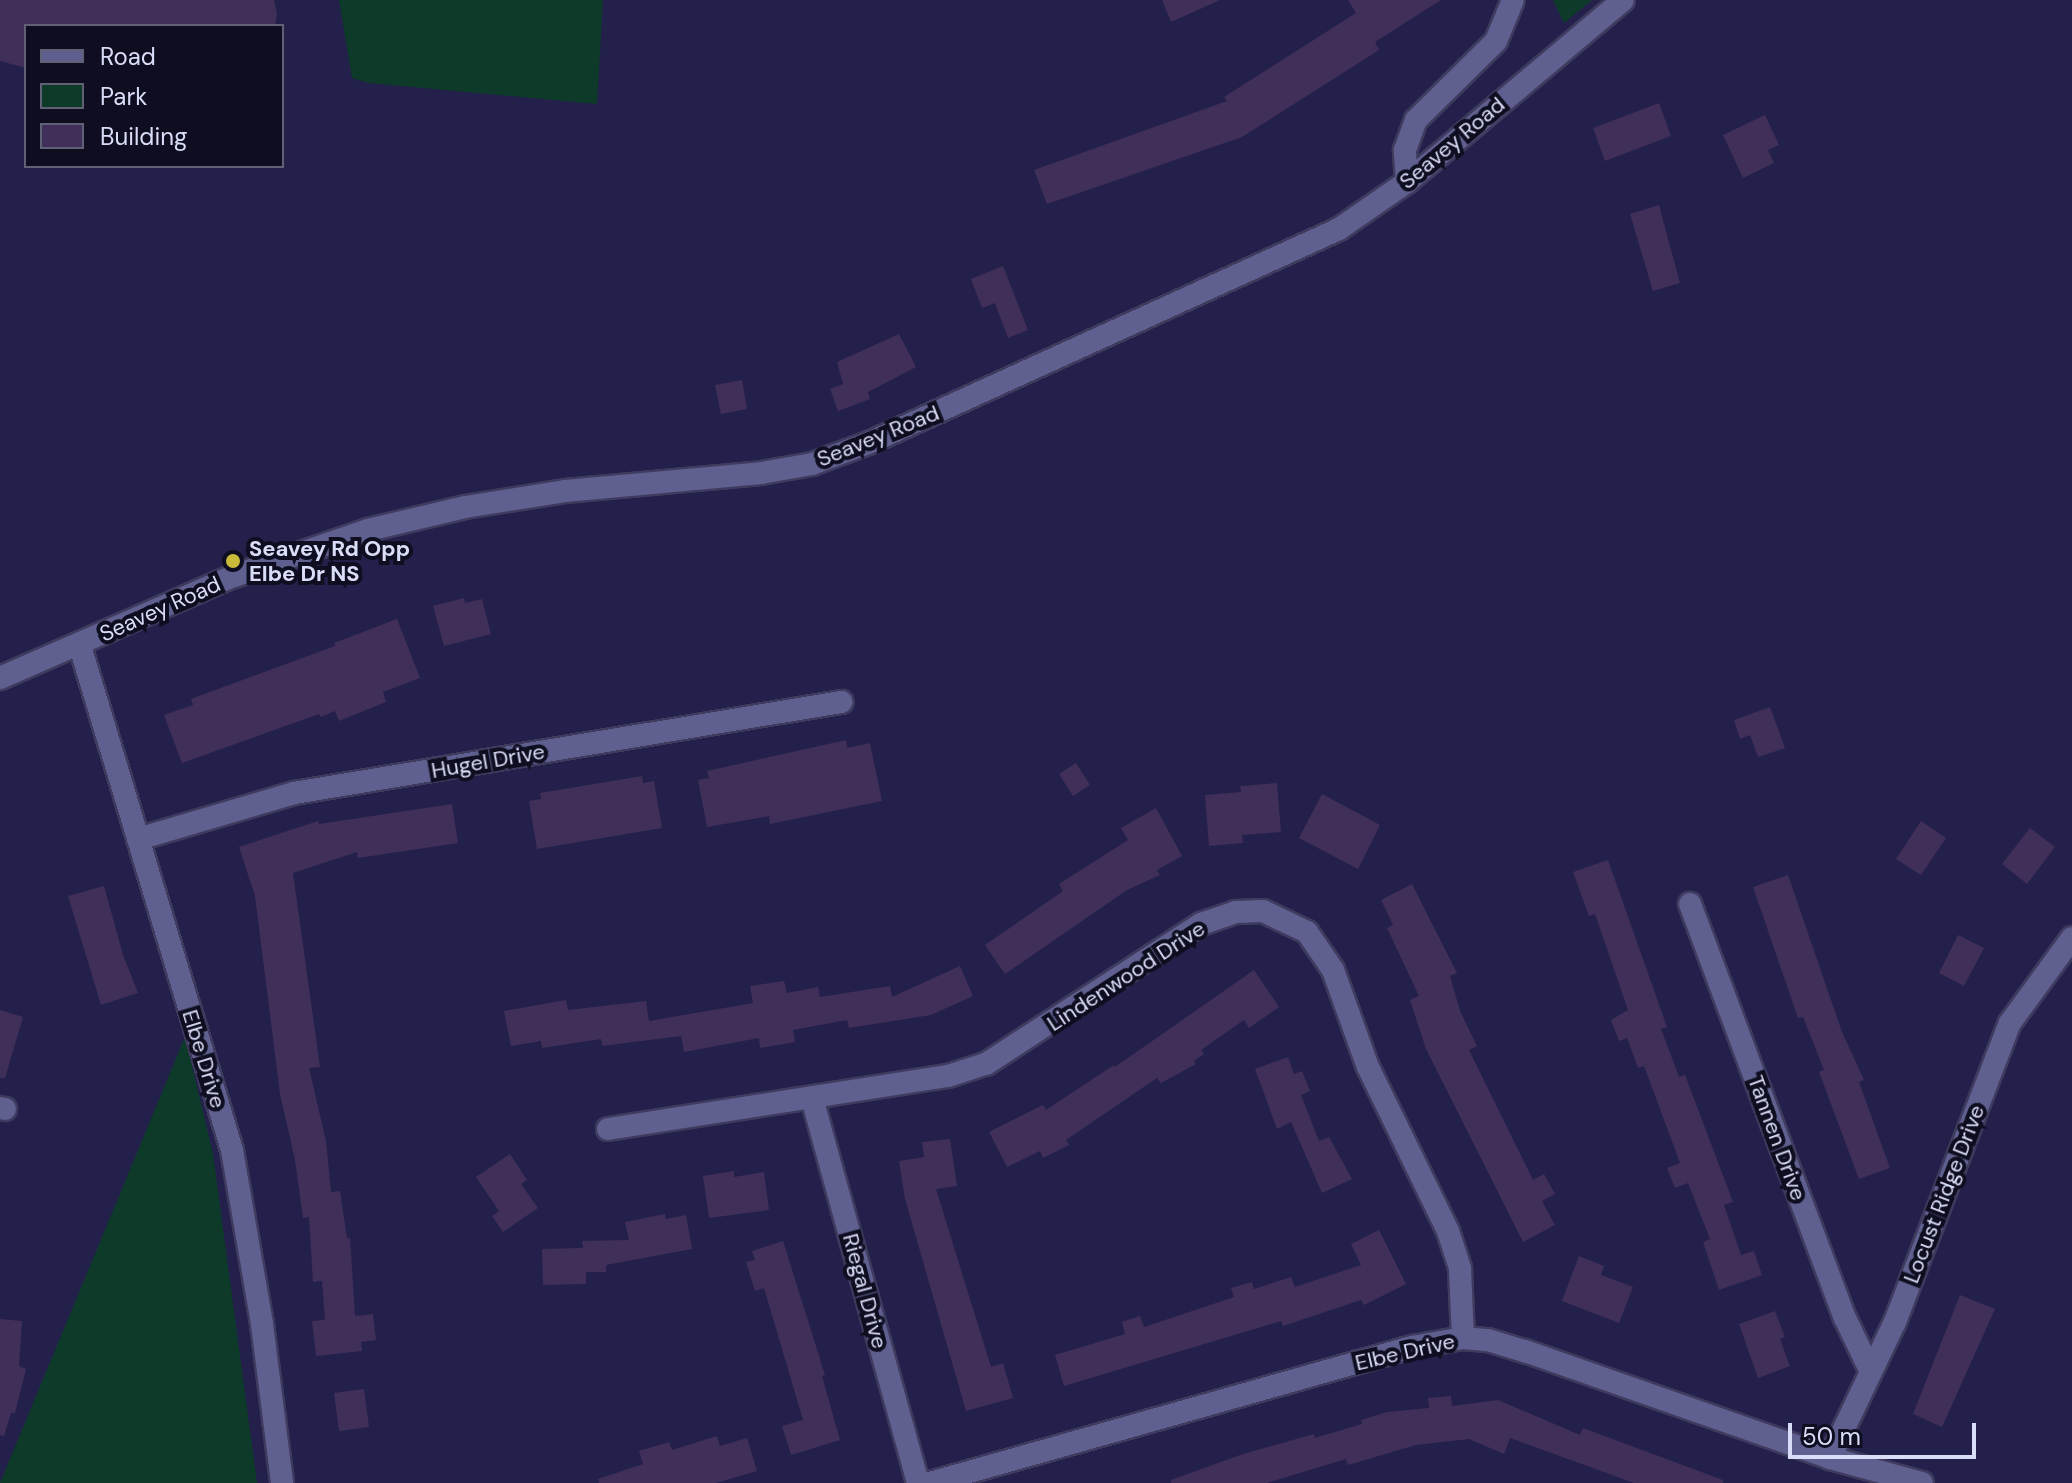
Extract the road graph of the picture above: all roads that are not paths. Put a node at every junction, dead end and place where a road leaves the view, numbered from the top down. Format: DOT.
graph roads {
  1 [pos="1513,0"];
  2 [pos="1623,0"];
  3 [pos="1407,182"];
  4 [pos="80,646"];
  5 [pos="0,678"];
  6 [pos="841,702"];
  7 [pos="138,839"];
  8 [pos="1690,904"];
  9 [pos="2072,938"];
  10 [pos="812,1098"];
  11 [pos="608,1129"];
  12 [pos="1463,1338"];
  13 [pos="1870,1370"];
  14 [pos="1830,1458"];
  15 [pos="282,1483"];
  16 [pos="918,1483"];
  17 [pos="930,1483"];
  18 [pos="1922,1483"];
  1 -- 3 [label="street"];
  2 -- 3 [label="street, Seavey Road"];
  3 -- 4 [label="street, Seavey Road"];
  4 -- 5 [label="street, Seavey Road"];
  4 -- 7 [label="street, Elbe Drive"];
  6 -- 7 [label="street, Hugel Drive"];
  7 -- 15 [label="street, Elbe Drive"];
  8 -- 13 [label="street, Tannen Drive"];
  9 -- 13 [label="street, Locust Ridge Drive"];
  10 -- 11 [label="street, Lindenwood Drive"];
  10 -- 12 [label="street, Lindenwood Drive"];
  10 -- 16 [label="street, Riegal Drive"];
  12 -- 14 [label="street, Elbe Drive"];
  12 -- 17 [label="street, Elbe Drive"];
  13 -- 14 [label="street, Locust Ridge Drive"];
  14 -- 18 [label="street, Elbe Drive"];
}
